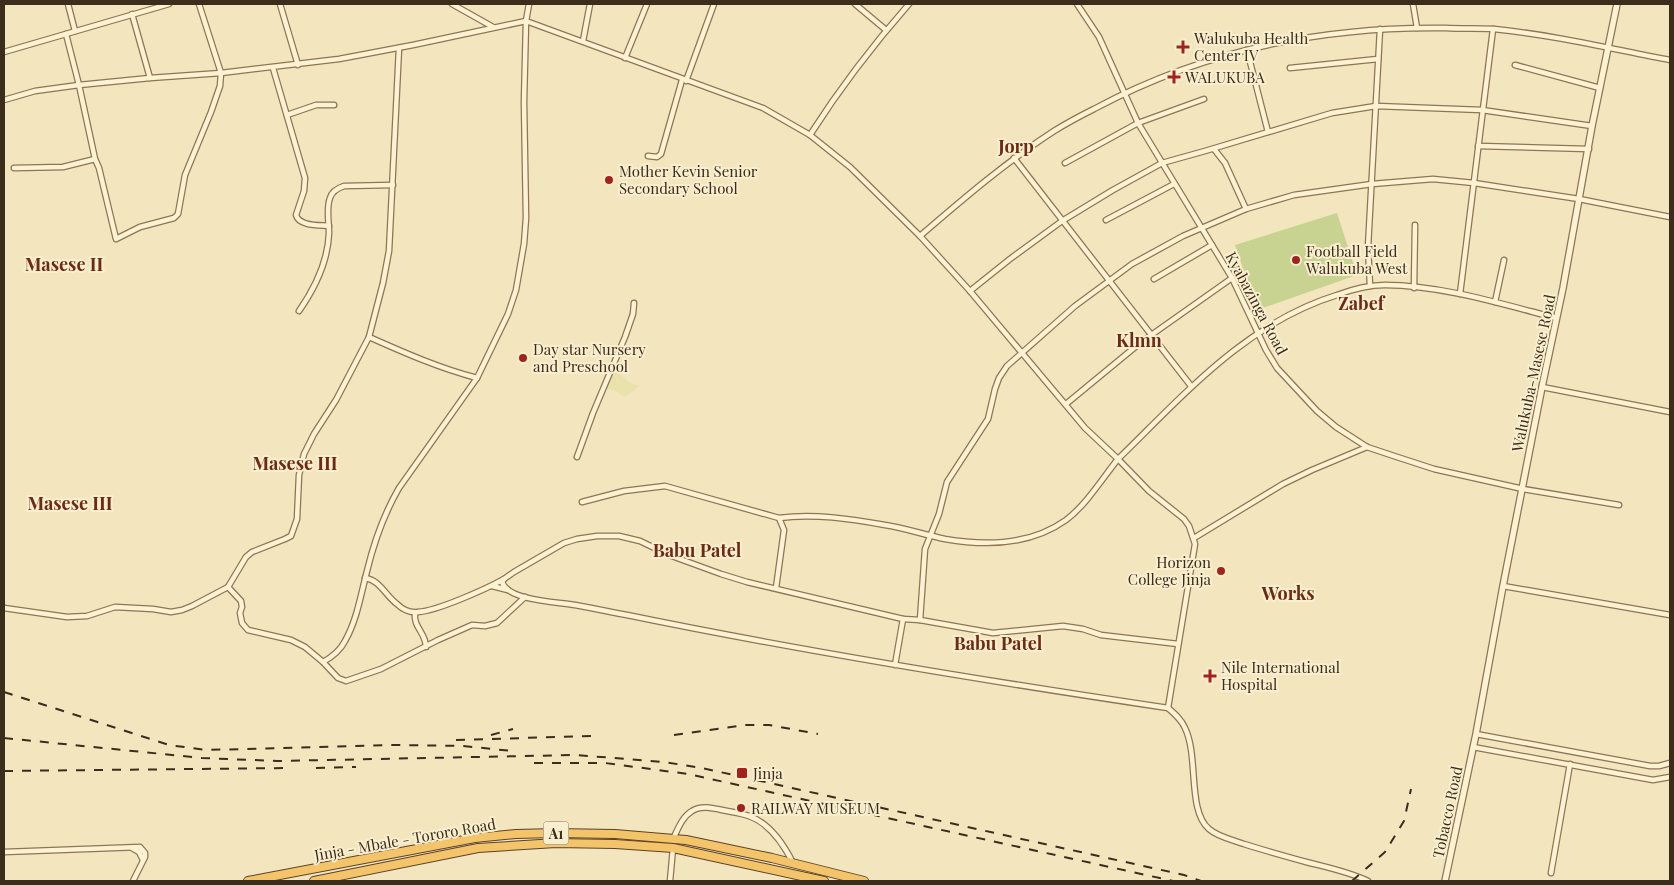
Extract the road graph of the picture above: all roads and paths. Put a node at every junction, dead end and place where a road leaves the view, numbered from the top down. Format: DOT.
graph roads {
  1 [pos="68,4"];
  2 [pos="169,4"];
  3 [pos="198,4"];
  4 [pos="280,4"];
  5 [pos="452,4"];
  6 [pos="529,4"];
  7 [pos="590,4"];
  8 [pos="648,4"];
  9 [pos="714,4"];
  10 [pos="855,4"];
  11 [pos="910,4"];
  12 [pos="1077,4"];
  13 [pos="1412,4"];
  14 [pos="1617,4"];
  15 [pos="151,6"];
  16 [pos="132,14"];
  17 [pos="526,21"];
  18 [pos="494,27"];
  19 [pos="1417,28"];
  20 [pos="1380,29"];
  21 [pos="1493,29"];
  22 [pos="76,30"];
  23 [pos="886,30"];
  24 [pos="66,34"];
  25 [pos="583,42"];
  26 [pos="399,48"];
  27 [pos="1609,48"];
  28 [pos="1247,50"];
  29 [pos="4,52"];
  30 [pos="625,58"];
  31 [pos="1378,59"];
  32 [pos="1670,60"];
  33 [pos="298,65"];
  34 [pos="1515,65"];
  35 [pos="273,68"];
  36 [pos="1290,68"];
  37 [pos="221,74"];
  38 [pos="150,78"];
  39 [pos="684,80"];
  40 [pos="79,85"];
  41 [pos="1600,88"];
  42 [pos="1125,93"];
  43 [pos="4,100"];
  44 [pos="1204,100"];
  45 [pos="334,105"];
  46 [pos="1376,106"];
  47 [pos="1482,110"];
  48 [pos="287,115"];
  49 [pos="1138,123"];
  50 [pos="1592,126"];
  51 [pos="1268,132"];
  52 [pos="810,135"];
  53 [pos="1478,146"];
  54 [pos="1214,149"];
  55 [pos="1588,149"];
  56 [pos="648,156"];
  57 [pos="1014,158"];
  58 [pos="95,159"];
  59 [pos="1065,163"];
  60 [pos="1162,163"];
  61 [pos="14,168"];
  62 [pos="1474,183"];
  63 [pos="1174,184"];
  64 [pos="1372,184"];
  65 [pos="393,185"];
  66 [pos="1579,199"];
  67 [pos="1246,209"];
  68 [pos="1670,217"];
  69 [pos="1106,220"];
  70 [pos="1062,221"];
  71 [pos="1415,225"];
  72 [pos="329,226"];
  73 [pos="1201,229"];
  74 [pos="920,236"];
  75 [pos="1212,245"];
  76 [pos="1504,260"];
  77 [pos="1232,278"];
  78 [pos="1154,279"];
  79 [pos="1109,280"];
  80 [pos="1370,286"];
  81 [pos="1414,288"];
  82 [pos="970,291"];
  83 [pos="1460,294"];
  84 [pos="1495,302"];
  85 [pos="634,303"];
  86 [pos="299,311"];
  87 [pos="1556,318"];
  88 [pos="1258,331"];
  89 [pos="1151,335"];
  90 [pos="369,337"];
  91 [pos="1023,353"];
  92 [pos="477,378"];
  93 [pos="1191,386"];
  94 [pos="1542,388"];
  95 [pos="1066,404"];
  96 [pos="1670,412"];
  97 [pos="1367,447"];
  98 [pos="578,457"];
  99 [pos="1118,459"];
  100 [pos="1522,489"];
  101 [pos="582,502"];
  102 [pos="1619,505"];
  103 [pos="779,518"];
  104 [pos="930,536"];
  105 [pos="1194,538"];
  106 [pos="365,578"];
  107 [pos="504,579"];
  108 [pos="492,586"];
  109 [pos="1503,586"];
  110 [pos="228,587"];
  111 [pos="776,588"];
  112 [pos="508,590"];
  113 [pos="525,597"];
  114 [pos="4,608"];
  115 [pos="415,613"];
  116 [pos="1670,615"];
  117 [pos="903,619"];
  118 [pos="920,620"];
  119 [pos="1178,644"];
  120 [pos="426,647"];
  121 [pos="323,662"];
  122 [pos="895,665"];
  123 [pos="1168,708"];
  124 [pos="1476,734"];
  125 [pos="1473,747"];
  126 [pos="1552,749"];
  127 [pos="1592,756"];
  128 [pos="1549,760"];
  129 [pos="1670,763"];
  130 [pos="1570,764"];
  131 [pos="1590,768"];
  132 [pos="1670,777"];
  133 [pos="673,839"];
  134 [pos="673,848"];
  135 [pos="4,852"];
  136 [pos="793,863"];
  137 [pos="1551,873"];
  138 [pos="133,881"];
  139 [pos="248,881"];
  140 [pos="314,881"];
  141 [pos="670,881"];
  142 [pos="824,881"];
  143 [pos="864,881"];
  144 [pos="1368,881"];
  145 [pos="1445,881"];
  1 -- 22 [label="street"];
  2 -- 15 [label="street"];
  3 -- 37 [label="street"];
  4 -- 33 [label="street"];
  5 -- 18 [label="street"];
  6 -- 17 [label="street"];
  7 -- 25 [label="street"];
  8 -- 30 [label="street"];
  9 -- 39 [label="street"];
  10 -- 23 [label="street"];
  11 -- 23 [label="street"];
  12 -- 42 [label="street, Kyabazinga Road"];
  13 -- 19 [label="street"];
  14 -- 27 [label="street, Walukuba-Masese Road"];
  15 -- 16 [label="street"];
  16 -- 22 [label="street"];
  16 -- 38 [label="street"];
  17 -- 18 [label="street"];
  17 -- 25 [label="street"];
  17 -- 92 [label="street"];
  18 -- 26 [label="street"];
  19 -- 20 [label="street"];
  19 -- 21 [label="street"];
  20 -- 28 [label="street"];
  20 -- 31 [label="street"];
  21 -- 27 [label="street"];
  21 -- 47 [label="street"];
  22 -- 24 [label="street"];
  23 -- 52 [label="street"];
  24 -- 29 [label="street"];
  24 -- 40 [label="street"];
  25 -- 30 [label="street"];
  26 -- 33 [label="street"];
  26 -- 65 [label="street"];
  27 -- 32 [label="street"];
  27 -- 41 [label="street, Walukuba-Masese Road"];
  28 -- 42 [label="street"];
  28 -- 51 [label="street"];
  30 -- 39 [label="street"];
  31 -- 36 [label="street"];
  31 -- 46 [label="street"];
  33 -- 35 [label="street"];
  34 -- 41 [label="street"];
  35 -- 37 [label="street"];
  35 -- 48 [label="street"];
  37 -- 38 [label="street"];
  37 -- 58 [label="street"];
  38 -- 40 [label="street"];
  39 -- 52 [label="street"];
  39 -- 56 [label="street"];
  40 -- 43 [label="street"];
  40 -- 58 [label="street"];
  41 -- 50 [label="street, Walukuba-Masese Road"];
  42 -- 49 [label="street, Kyabazinga Road"];
  42 -- 57 [label="street"];
  44 -- 49 [label="street"];
  45 -- 48 [label="street"];
  46 -- 47 [label="street"];
  46 -- 51 [label="street"];
  46 -- 64 [label="street"];
  47 -- 50 [label="street"];
  47 -- 53 [label="street"];
  48 -- 72 [label="street"];
  49 -- 59 [label="street"];
  49 -- 60 [label="street, Kyabazinga Road"];
  50 -- 55 [label="street, Walukuba-Masese Road"];
  51 -- 54 [label="street"];
  52 -- 74 [label="street"];
  53 -- 55 [label="street"];
  53 -- 62 [label="street"];
  54 -- 60 [label="street"];
  54 -- 67 [label="street"];
  55 -- 66 [label="street, Walukuba-Masese Road"];
  57 -- 70 [label="street"];
  57 -- 74 [label="street"];
  58 -- 61 [label="street"];
  60 -- 63 [label="street, Kyabazinga Road"];
  60 -- 70 [label="street"];
  62 -- 64 [label="street"];
  62 -- 66 [label="street"];
  62 -- 83 [label="street"];
  63 -- 69 [label="street"];
  63 -- 73 [label="street, Kyabazinga Road"];
  64 -- 67 [label="street"];
  64 -- 80 [label="street"];
  65 -- 72 [label="street"];
  65 -- 90 [label="street"];
  66 -- 68 [label="street"];
  66 -- 87 [label="street, Walukuba-Masese Road"];
  67 -- 73 [label="street"];
  70 -- 79 [label="street"];
  70 -- 82 [label="street"];
  71 -- 81 [label="street"];
  72 -- 86 [label="street"];
  73 -- 75 [label="street, Kyabazinga Road"];
  73 -- 79 [label="street"];
  74 -- 82 [label="street"];
  75 -- 77 [label="street, Kyabazinga Road"];
  75 -- 78 [label="street"];
  76 -- 84 [label="street"];
  77 -- 88 [label="street, Kyabazinga Road"];
  77 -- 89 [label="street"];
  79 -- 89 [label="street"];
  79 -- 91 [label="street"];
  80 -- 81 [label="street"];
  80 -- 88 [label="street"];
  81 -- 83 [label="street"];
  82 -- 91 [label="street"];
  83 -- 84 [label="street"];
  84 -- 87 [label="street"];
  85 -- 98 [label="street"];
  87 -- 94 [label="street, Walukuba-Masese Road"];
  88 -- 93 [label="street"];
  88 -- 97 [label="street, Kyabazinga Road"];
  89 -- 93 [label="street"];
  89 -- 95 [label="street"];
  90 -- 92 [label="street"];
  90 -- 110 [label="street"];
  91 -- 95 [label="street"];
  91 -- 104 [label="street"];
  92 -- 106 [label="street"];
  93 -- 99 [label="street"];
  94 -- 96 [label="street"];
  94 -- 100 [label="street, Walukuba-Masese Road"];
  95 -- 99 [label="street"];
  97 -- 100 [label="street, Kyabazinga Road"];
  97 -- 105 [label="street"];
  99 -- 104 [label="street"];
  99 -- 105 [label="street"];
  100 -- 102 [label="street, Kyabazinga Road"];
  100 -- 109 [label="street, Walukuba-Masese Road"];
  101 -- 103 [label="street"];
  103 -- 104 [label="street"];
  103 -- 111 [label="street"];
  104 -- 118 [label="street"];
  105 -- 119 [label="street"];
  106 -- 115 [label="street"];
  106 -- 121 [label="street"];
  107 -- 108 [label="street"];
  107 -- 111 [label="street"];
  107 -- 112 [label="street"];
  108 -- 112 [label="street"];
  108 -- 115 [label="street"];
  109 -- 116 [label="street"];
  109 -- 124 [label="street, Walukuba-Masese Road"];
  110 -- 114 [label="street"];
  110 -- 121 [label="street"];
  111 -- 117 [label="street"];
  112 -- 113 [label="street"];
  113 -- 120 [label="street"];
  113 -- 122 [label="street"];
  115 -- 120 [label="street"];
  117 -- 118 [label="street"];
  117 -- 122 [label="street"];
  118 -- 119 [label="street"];
  119 -- 123 [label="street"];
  120 -- 121 [label="street"];
  122 -- 123 [label="street"];
  123 -- 144 [label="street"];
  124 -- 125 [label="street, Walukuba-Masese Road"];
  124 -- 126 [label="street"];
  125 -- 128 [label="street"];
  125 -- 145 [label="street, Tobacco Road"];
  126 -- 127 [label="street"];
  126 -- 128 [label="street"];
  127 -- 129 [label="street"];
  127 -- 131 [label="street"];
  128 -- 130 [label="street"];
  130 -- 131 [label="street"];
  130 -- 137 [label="street"];
  131 -- 132 [label="street"];
  133 -- 136 [label="highway, Jinja - Mbale - Tororo Road / A1"];
  133 -- 136 [label="street"];
  133 -- 139 [label="highway, Jinja - Mbale - Tororo Road / A1"];
  134 -- 140 [label="highway, Jinja - Mbale - Tororo Road / A1"];
  134 -- 141 [label="street"];
  134 -- 142 [label="highway, Jinja - Mbale - Tororo Road / A1"];
  135 -- 138 [label="street"];
  136 -- 143 [label="highway, Jinja - Mbale - Tororo Road / A1"];
}
